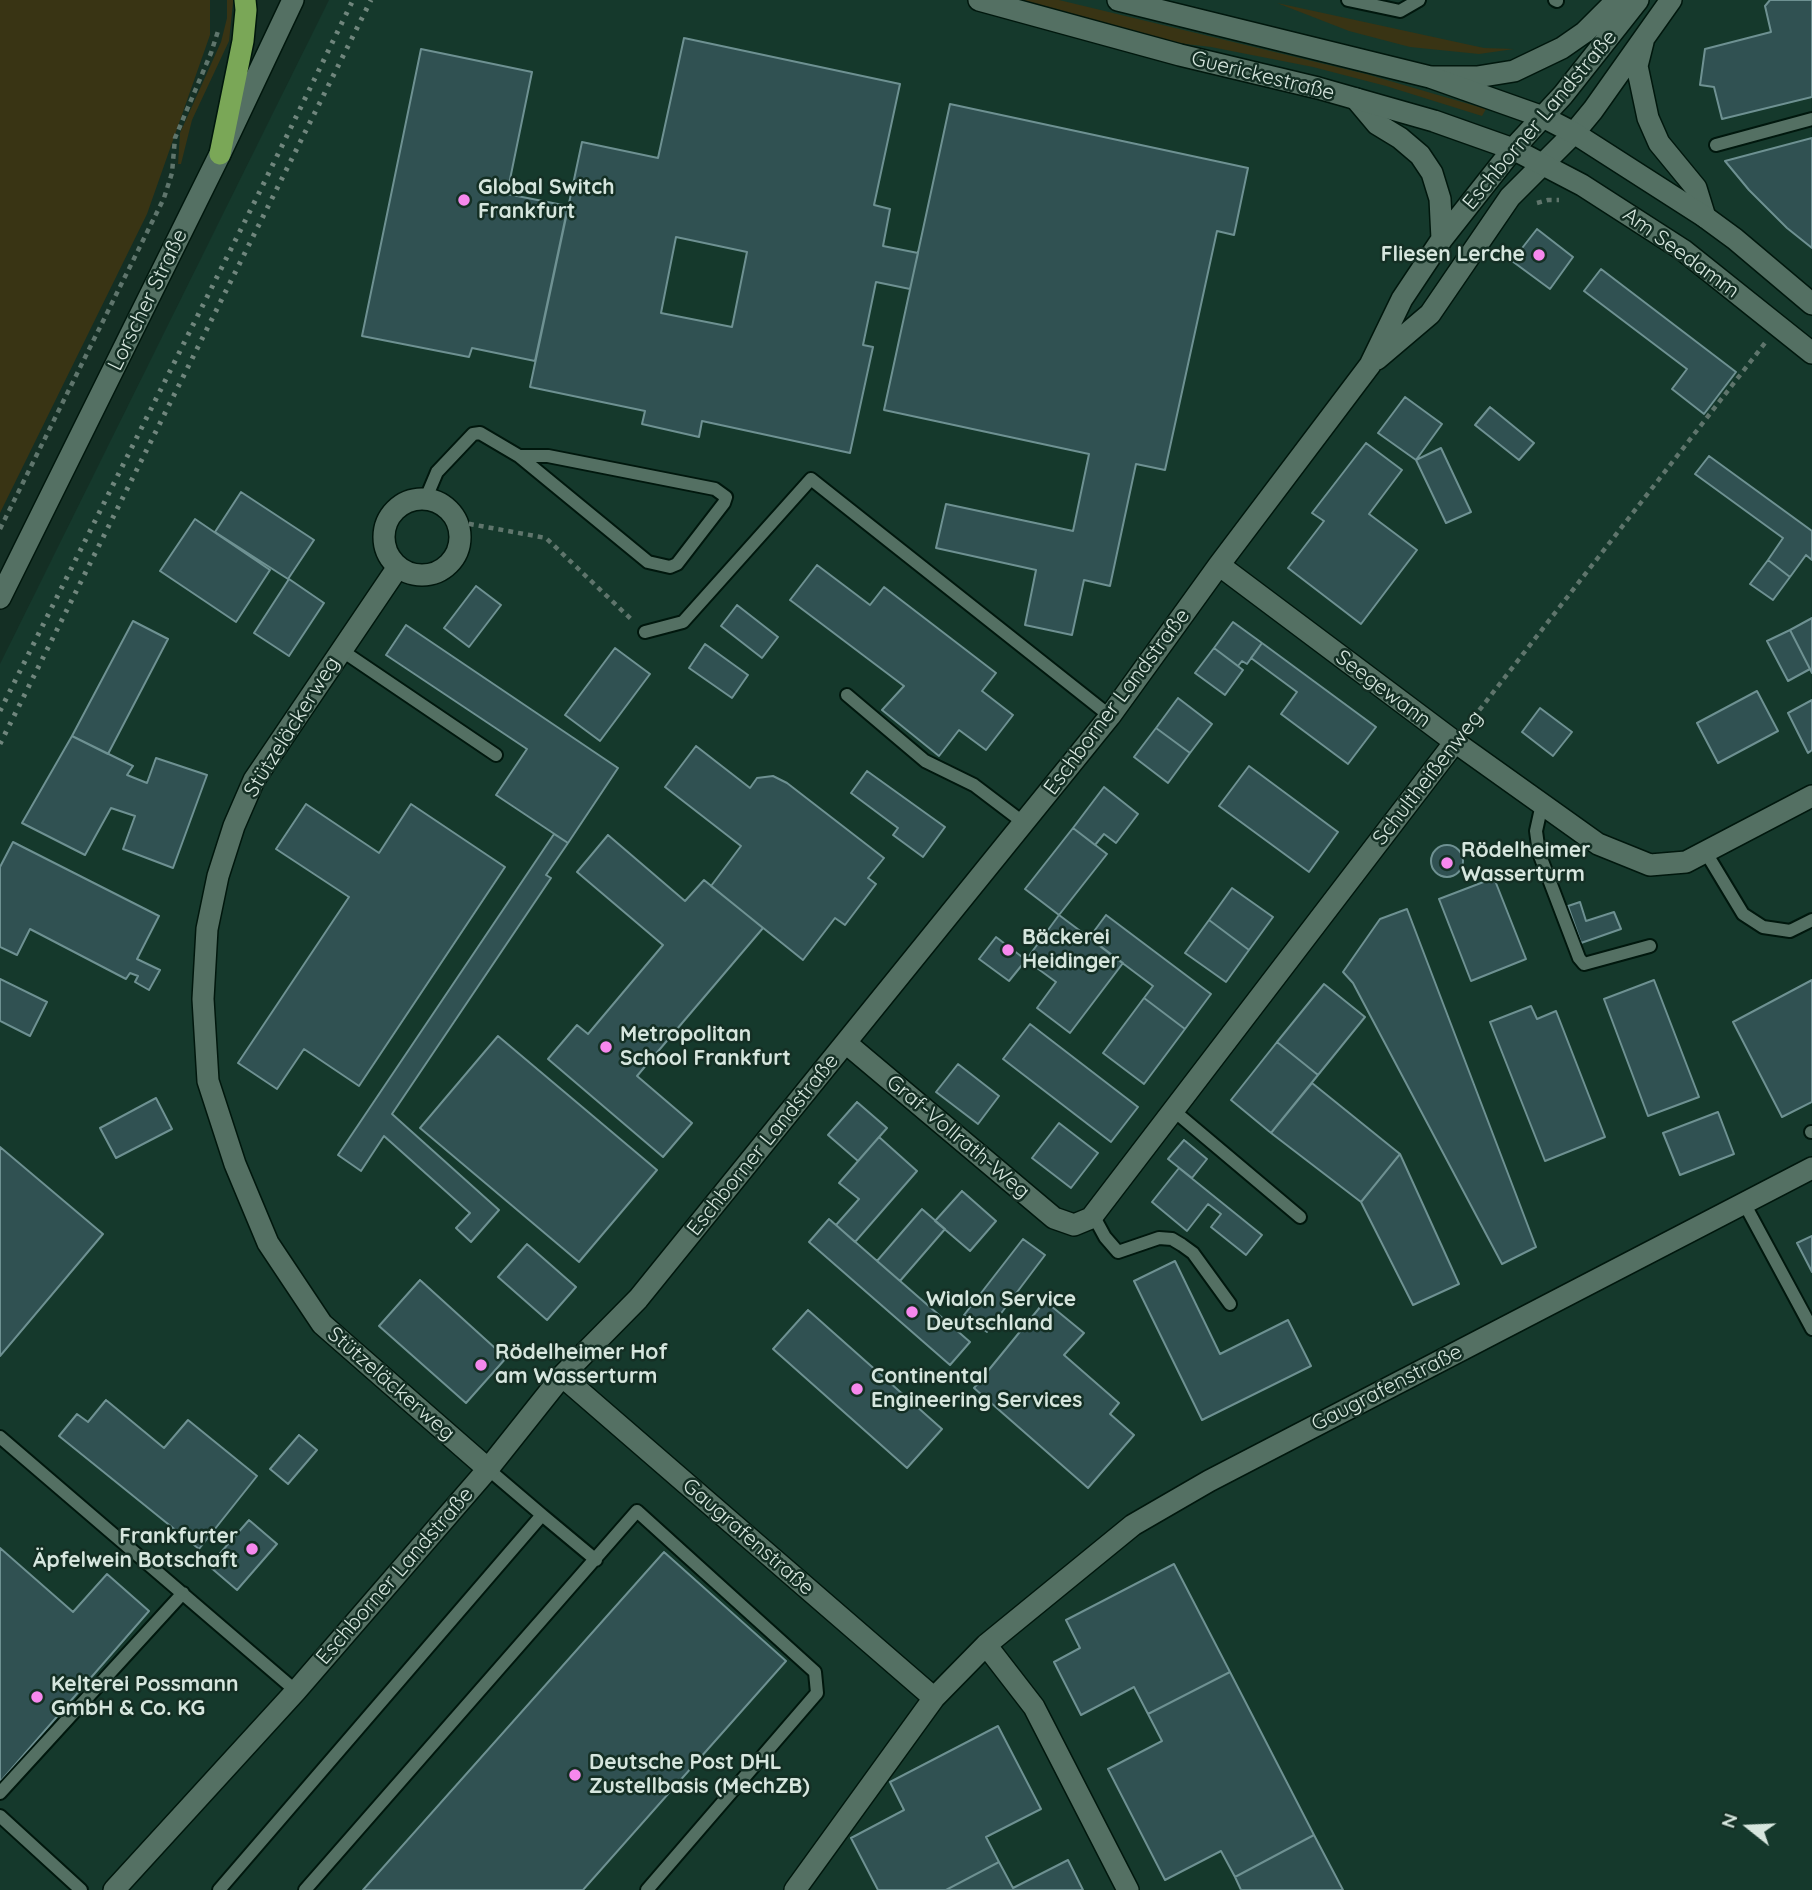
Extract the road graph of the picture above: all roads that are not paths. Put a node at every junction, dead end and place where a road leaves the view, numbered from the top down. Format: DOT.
graph roads {
  1 [pos="245,0"];
  2 [pos="293,0"];
  3 [pos="979,0"];
  4 [pos="1118,0"];
  5 [pos="1348,0"];
  6 [pos="1419,0"];
  7 [pos="1617,0"];
  8 [pos="1638,0"];
  9 [pos="1671,0"];
  10 [pos="1645,35"];
  11 [pos="1430,77"];
  12 [pos="1356,99"];
  13 [pos="1543,117"];
  14 [pos="1812,119"];
  15 [pos="1574,133"];
  16 [pos="1716,145"];
  17 [pos="1513,149"];
  18 [pos="220,154"];
  19 [pos="1543,163"];
  20 [pos="1705,217"];
  21 [pos="1442,239"];
  22 [pos="1812,304"];
  23 [pos="1812,353"];
  24 [pos="1370,365"];
  25 [pos="519,456"];
  26 [pos="426,498"];
  27 [pos="1219,565"];
  28 [pos="398,567"];
  29 [pos="0,598"];
  30 [pos="645,632"];
  31 [pos="341,650"];
  32 [pos="847,695"];
  33 [pos="1110,716"];
  34 [pos="1455,742"];
  35 [pos="496,755"];
  36 [pos="1812,796"];
  37 [pos="1542,804"];
  38 [pos="1024,823"];
  39 [pos="1705,851"];
  40 [pos="1812,920"];
  41 [pos="1650,946"];
  42 [pos="846,1043"];
  43 [pos="1173,1110"];
  44 [pos="1812,1168"];
  45 [pos="1744,1203"];
  46 [pos="1300,1217"];
  47 [pos="1084,1220"];
  48 [pos="1230,1304"];
  49 [pos="1812,1329"];
  50 [pos="562,1377"];
  51 [pos="0,1437"];
  52 [pos="488,1469"];
  53 [pos="542,1515"];
  54 [pos="596,1560"];
  55 [pos="183,1593"];
  56 [pos="986,1645"];
  57 [pos="296,1691"];
  58 [pos="934,1698"];
  59 [pos="0,1793"];
  60 [pos="0,1816"];
  61 [pos="81,1890"];
  62 [pos="114,1890"];
  63 [pos="219,1890"];
  64 [pos="305,1890"];
  65 [pos="647,1890"];
  66 [pos="795,1890"];
  67 [pos="1128,1890"];
  1 -- 18 [label="highway"];
  2 -- 18 [label="street, Lorscher Straße"];
  3 -- 12 [label="street, Guerickestraße"];
  4 -- 11 [label="street, Guerickestraße"];
  5 -- 6 [label="lane"];
  7 -- 11 [label="street, Eschborner Landstraße"];
  8 -- 13 [label="street, Eschborner Landstraße"];
  9 -- 10 [label="street, Eschborner Landstraße"];
  10 -- 15 [label="street, Eschborner Landstraße"];
  10 -- 20 [label="street, Eschborner Landstraße"];
  11 -- 13 [label="street, Guerickestraße"];
  12 -- 17 [label="street, Guerickestraße"];
  12 -- 21 [label="street, Eschborner Landstraße"];
  13 -- 15 [label="street, Guerickestraße"];
  13 -- 17 [label="street, Eschborner Landstraße"];
  14 -- 16 [label="lane"];
  15 -- 19 [label="street, Eschborner Landstraße"];
  15 -- 20 [label="street, Am Seedamm"];
  17 -- 19 [label="street, Guerickestraße"];
  17 -- 21 [label="street, Eschborner Landstraße"];
  18 -- 29 [label="street, Lorscher Straße"];
  19 -- 23 [label="street, Am Seedamm"];
  19 -- 24 [label="street, Eschborner Landstraße"];
  20 -- 22 [label="street, Am Seedamm"];
  21 -- 24 [label="street, Eschborner Landstraße"];
  24 -- 27 [label="street, Eschborner Landstraße"];
  25 -- 25 [label="lane"];
  25 -- 26 [label="lane"];
  26 -- 28 [label="street"];
  26 -- 28 [label="street"];
  27 -- 33 [label="street, Eschborner Landstraße"];
  27 -- 34 [label="street, Seegewann"];
  28 -- 31 [label="street, Stützeläckerweg"];
  30 -- 33 [label="lane"];
  31 -- 35 [label="lane"];
  31 -- 52 [label="street, Stützeläckerweg"];
  32 -- 38 [label="lane"];
  33 -- 38 [label="street, Eschborner Landstraße"];
  34 -- 37 [label="street, Seegewann"];
  34 -- 43 [label="street, Schultheißenweg"];
  36 -- 39 [label="street, Seegewann"];
  37 -- 39 [label="street, Seegewann"];
  37 -- 41 [label="lane"];
  38 -- 42 [label="street, Eschborner Landstraße"];
  39 -- 40 [label="lane"];
  42 -- 47 [label="street, Graf-Vollrath-Weg"];
  42 -- 50 [label="street, Eschborner Landstraße"];
  43 -- 46 [label="lane"];
  43 -- 47 [label="street, Schultheißenweg"];
  44 -- 45 [label="street, Gaugrafenstraße"];
  45 -- 49 [label="lane"];
  45 -- 56 [label="street, Gaugrafenstraße"];
  47 -- 48 [label="lane"];
  50 -- 52 [label="street, Eschborner Landstraße"];
  50 -- 58 [label="street, Gaugrafenstraße"];
  51 -- 55 [label="lane"];
  52 -- 53 [label="lane"];
  52 -- 57 [label="street, Eschborner Landstraße"];
  53 -- 54 [label="lane"];
  53 -- 63 [label="lane"];
  54 -- 64 [label="lane"];
  54 -- 65 [label="lane"];
  55 -- 57 [label="lane"];
  55 -- 59 [label="lane"];
  56 -- 58 [label="street, Gaugrafenstraße"];
  56 -- 67 [label="street"];
  57 -- 62 [label="street, Eschborner Landstraße"];
  58 -- 66 [label="street, Gaugrafenstraße"];
  60 -- 61 [label="lane"];
}
